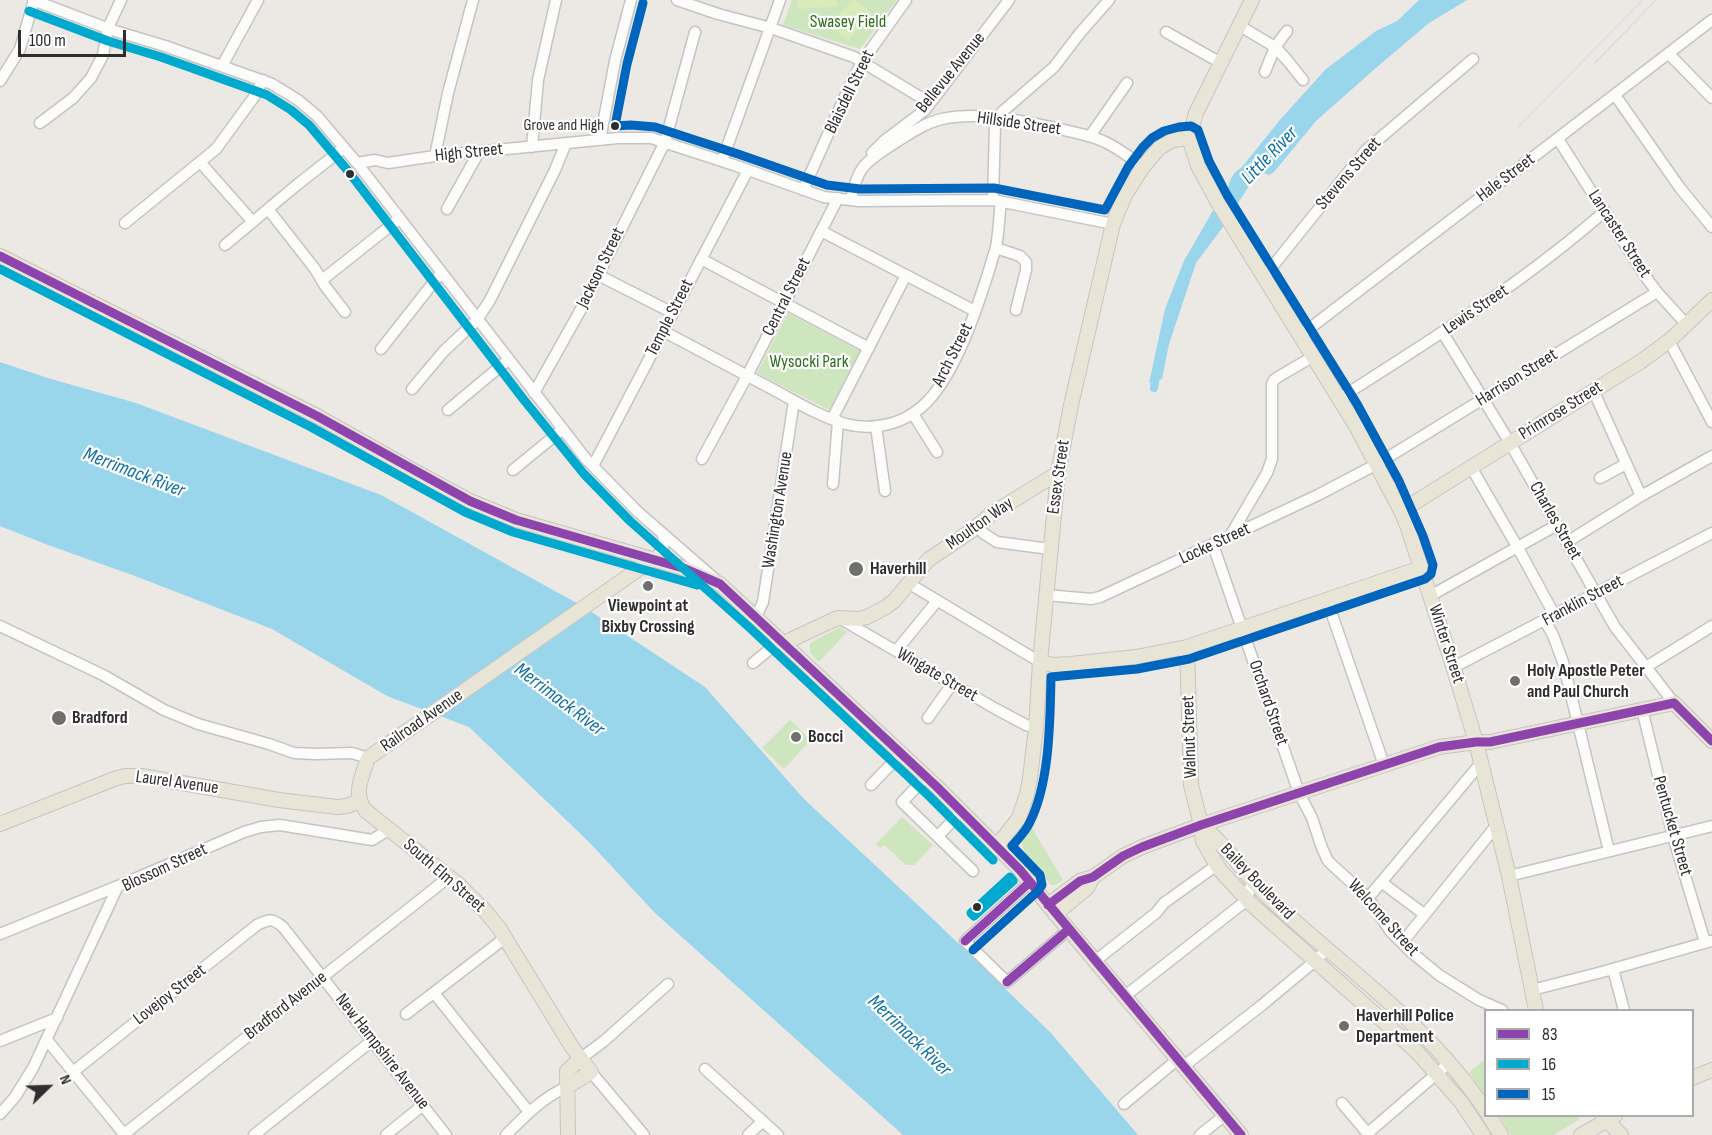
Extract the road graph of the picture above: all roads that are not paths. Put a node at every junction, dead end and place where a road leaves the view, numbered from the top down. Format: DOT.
graph roads {
  1 [pos="33,0"];
  2 [pos="121,0"];
  3 [pos="258,0"];
  4 [pos="473,0"];
  5 [pos="556,0"];
  6 [pos="631,0"];
  7 [pos="677,0"];
  8 [pos="780,0"];
  9 [pos="906,0"];
  10 [pos="1009,0"];
  11 [pos="1109,0"];
  12 [pos="1252,0"];
  13 [pos="1712,20"];
  14 [pos="1240,26"];
  15 [pos="108,28"];
  16 [pos="771,28"];
  17 [pos="695,32"];
  18 [pos="1166,32"];
  19 [pos="1287,32"];
  20 [pos="1275,47"];
  21 [pos="1669,54"];
  22 [pos="0,59"];
  23 [pos="1473,59"];
  24 [pos="862,62"];
  25 [pos="1221,63"];
  26 [pos="11,64"];
  27 [pos="222,66"];
  28 [pos="1265,72"];
  29 [pos="263,80"];
  30 [pos="1303,80"];
  31 [pos="0,81"];
  32 [pos="1127,83"];
  33 [pos="1615,95"];
  34 [pos="1712,98"];
  35 [pos="930,103"];
  36 [pos="997,119"];
  37 [pos="40,123"];
  38 [pos="1090,136"];
  39 [pos="1189,138"];
  40 [pos="1558,139"];
  41 [pos="600,140"];
  42 [pos="665,142"];
  43 [pos="566,144"];
  44 [pos="531,147"];
  45 [pos="344,148"];
  46 [pos="479,152"];
  47 [pos="435,156"];
  48 [pos="722,161"];
  49 [pos="200,162"];
  50 [pos="357,163"];
  51 [pos="388,163"];
  52 [pos="863,166"];
  53 [pos="1143,167"];
  54 [pos="748,170"];
  55 [pos="367,176"];
  56 [pos="803,190"];
  57 [pos="837,198"];
  58 [pos="850,200"];
  59 [pos="997,201"];
  60 [pos="268,209"];
  61 [pos="447,209"];
  62 [pos="1605,212"];
  63 [pos="399,219"];
  64 [pos="253,222"];
  65 [pos="125,223"];
  66 [pos="1113,224"];
  67 [pos="1712,227"];
  68 [pos="821,231"];
  69 [pos="225,245"];
  70 [pos="996,248"];
  71 [pos="0,256"];
  72 [pos="700,259"];
  73 [pos="441,273"];
  74 [pos="598,275"];
  75 [pos="906,275"];
  76 [pos="1264,277"];
  77 [pos="322,280"];
  78 [pos="1657,292"];
  79 [pos="1712,300"];
  80 [pos="784,303"];
  81 [pos="1016,310"];
  82 [pos="975,311"];
  83 [pos="345,312"];
  84 [pos="673,313"];
  85 [pos="477,320"];
  86 [pos="1687,325"];
  87 [pos="663,331"];
  88 [pos="1443,333"];
  89 [pos="1301,335"];
  90 [pos="1669,340"];
  91 [pos="868,348"];
  92 [pos="381,349"];
  93 [pos="1314,356"];
  94 [pos="508,360"];
  95 [pos="747,376"];
  96 [pos="412,389"];
  97 [pos="1594,392"];
  98 [pos="534,393"];
  99 [pos="1340,398"];
  100 [pos="1483,399"];
  101 [pos="794,401"];
  102 [pos="448,410"];
  103 [pos="913,414"];
  104 [pos="835,420"];
  105 [pos="1712,422"];
  106 [pos="876,426"];
  107 [pos="562,429"];
  108 [pos="1510,443"];
  109 [pos="937,452"];
  110 [pos="1712,456"];
  111 [pos="702,459"];
  112 [pos="1377,464"];
  113 [pos="1626,464"];
  114 [pos="593,466"];
  115 [pos="1471,467"];
  116 [pos="513,470"];
  117 [pos="1058,473"];
  118 [pos="1599,478"];
  119 [pos="833,484"];
  120 [pos="885,491"];
  121 [pos="1641,496"];
  122 [pos="1401,511"];
  123 [pos="1557,525"];
  124 [pos="978,526"];
  125 [pos="1712,533"];
  126 [pos="663,534"];
  127 [pos="1230,537"];
  128 [pos="1567,542"];
  129 [pos="1213,545"];
  130 [pos="1518,548"];
  131 [pos="619,549"];
  132 [pos="1050,549"];
  133 [pos="653,560"];
  134 [pos="1421,568"];
  135 [pos="629,576"];
  136 [pos="908,583"];
  137 [pos="720,584"];
  138 [pos="1597,594"];
  139 [pos="1046,595"];
  140 [pos="1430,596"];
  141 [pos="1327,600"];
  142 [pos="937,601"];
  143 [pos="756,617"];
  144 [pos="838,618"];
  145 [pos="1550,618"];
  146 [pos="0,626"];
  147 [pos="1712,626"];
  148 [pos="1242,629"];
  149 [pos="782,641"];
  150 [pos="1187,647"];
  151 [pos="896,651"];
  152 [pos="1040,662"];
  153 [pos="753,663"];
  154 [pos="1454,667"];
  155 [pos="1646,667"];
  156 [pos="952,684"];
  157 [pos="1674,703"];
  158 [pos="1642,709"];
  159 [pos="928,718"];
  160 [pos="1579,723"];
  161 [pos="1036,728"];
  162 [pos="1712,741"];
  163 [pos="1476,742"];
  164 [pos="901,754"];
  165 [pos="371,756"];
  166 [pos="1481,763"];
  167 [pos="1384,765"];
  168 [pos="926,777"];
  169 [pos="871,785"];
  170 [pos="1299,793"];
  171 [pos="359,801"];
  172 [pos="962,812"];
  173 [pos="0,824"];
  174 [pos="1201,825"];
  175 [pos="1496,826"];
  176 [pos="1712,826"];
  177 [pos="388,830"];
  178 [pos="938,836"];
  179 [pos="1673,836"];
  180 [pos="996,847"];
  181 [pos="1610,851"];
  182 [pos="1217,866"];
  183 [pos="973,871"];
  184 [pos="1509,876"];
  185 [pos="449,877"];
  186 [pos="1252,881"];
  187 [pos="1030,882"];
  188 [pos="1381,882"];
  189 [pos="118,886"];
  190 [pos="1368,898"];
  191 [pos="1246,900"];
  192 [pos="1052,910"];
  193 [pos="1424,914"];
  194 [pos="269,920"];
  195 [pos="1068,930"];
  196 [pos="0,934"];
  197 [pos="505,938"];
  198 [pos="1708,941"];
  199 [pos="1401,943"];
  200 [pos="1327,949"];
  201 [pos="1095,961"];
  202 [pos="1316,961"];
  203 [pos="1612,969"];
  204 [pos="323,977"];
  205 [pos="668,984"];
  206 [pos="1532,990"];
  207 [pos="434,993"];
  208 [pos="1125,996"];
  209 [pos="1498,1009"];
  210 [pos="1536,1009"];
  211 [pos="1623,1009"];
  212 [pos="406,1014"];
  213 [pos="57,1018"];
  214 [pos="47,1040"];
  215 [pos="373,1040"];
  216 [pos="0,1041"];
  217 [pos="580,1059"];
  218 [pos="1181,1062"];
  219 [pos="1449,1063"];
  220 [pos="705,1069"];
  221 [pos="1712,1070"];
  222 [pos="73,1071"];
  223 [pos="591,1072"];
  224 [pos="1436,1076"];
  225 [pos="1694,1077"];
  226 [pos="567,1087"];
  227 [pos="1124,1104"];
  228 [pos="1342,1104"];
  229 [pos="423,1105"];
  230 [pos="1484,1110"];
  231 [pos="530,1112"];
  232 [pos="0,1114"];
  233 [pos="1225,1115"];
  234 [pos="1490,1117"];
  235 [pos="1608,1117"];
  236 [pos="763,1121"];
  237 [pos="123,1134"];
  238 [pos="1369,1134"];
  239 [pos="254,1135"];
  240 [pos="386,1135"];
  241 [pos="446,1135"];
  242 [pos="506,1135"];
  243 [pos="568,1135"];
  244 [pos="644,1135"];
  245 [pos="748,1135"];
  246 [pos="778,1135"];
  247 [pos="1200,1135"];
  248 [pos="1241,1135"];
  249 [pos="1483,1135"];
  250 [pos="1501,1135"];
  251 [pos="1581,1135"];
  252 [pos="1621,1135"];
  1 -- 15 [label="street"];
  1 -- 26 [label="street"];
  2 -- 15 [label="street"];
  3 -- 27 [label="street"];
  4 -- 47 [label="street"];
  5 -- 44 [label="street"];
  6 -- 41 [label="street"];
  7 -- 16 [label="street"];
  8 -- 16 [label="street"];
  9 -- 24 [label="street, Blaisdell Street"];
  10 -- 35 [label="street, Bellevue Avenue"];
  11 -- 36 [label="street"];
  12 -- 14 [label="main road"];
  13 -- 21 [label="street, Hale Street"];
  14 -- 20 [label="street"];
  14 -- 25 [label="main road"];
  15 -- 27 [label="street"];
  15 -- 37 [label="street"];
  16 -- 24 [label="street"];
  16 -- 48 [label="street"];
  17 -- 42 [label="street, Jackson Street"];
  18 -- 25 [label="street"];
  19 -- 20 [label="street"];
  20 -- 28 [label="street"];
  20 -- 30 [label="street"];
  21 -- 33 [label="street, Hale Street"];
  21 -- 34 [label="street"];
  22 -- 26 [label="street"];
  23 -- 76 [label="street, Stevens Street"];
  24 -- 35 [label="street"];
  24 -- 56 [label="street, Blaisdell Street"];
  25 -- 39 [label="main road"];
  26 -- 31 [label="street"];
  27 -- 29 [label="street"];
  29 -- 45 [label="street"];
  29 -- 49 [label="street"];
  32 -- 38 [label="street"];
  33 -- 40 [label="street, Hale Street"];
  33 -- 67 [label="street"];
  35 -- 52 [label="street, Bellevue Avenue"];
  36 -- 38 [label="street, Hillside Street"];
  36 -- 52 [label="street, Hillside Street"];
  36 -- 59 [label="street, Arch Street"];
  38 -- 53 [label="street, Hillside Street"];
  39 -- 53 [label="main road, Essex Street"];
  39 -- 76 [label="main road, Winter Street"];
  40 -- 62 [label="street, Lancaster Street"];
  40 -- 89 [label="street, Hale Street"];
  41 -- 42 [label="street, High Street"];
  41 -- 43 [label="street, High Street"];
  42 -- 48 [label="street, High Street"];
  42 -- 74 [label="street, Jackson Street"];
  43 -- 44 [label="street, High Street"];
  43 -- 85 [label="street"];
  44 -- 46 [label="street, High Street"];
  45 -- 50 [label="street"];
  45 -- 60 [label="street"];
  46 -- 47 [label="street, High Street"];
  46 -- 61 [label="street"];
  47 -- 51 [label="street, High Street"];
  48 -- 54 [label="street, High Street"];
  49 -- 64 [label="street"];
  49 -- 65 [label="street"];
  50 -- 51 [label="street, High Street"];
  50 -- 55 [label="street"];
  51 -- 55 [label="street, High Street"];
  52 -- 58 [label="street"];
  53 -- 66 [label="main road, Essex Street"];
  54 -- 56 [label="street, High Street"];
  54 -- 72 [label="street, Temple Street"];
  55 -- 63 [label="street"];
  56 -- 57 [label="street, High Street"];
  57 -- 58 [label="street, High Street"];
  57 -- 68 [label="street, Central Street"];
  58 -- 59 [label="street, High Street"];
  59 -- 66 [label="street, High Street"];
  59 -- 70 [label="street, Arch Street"];
  60 -- 64 [label="street"];
  60 -- 77 [label="street"];
  62 -- 78 [label="street, Lancaster Street"];
  62 -- 88 [label="street, Lewis Street"];
  63 -- 73 [label="street"];
  63 -- 77 [label="street"];
  64 -- 69 [label="street"];
  66 -- 117 [label="main road, Essex Street"];
  68 -- 75 [label="street"];
  68 -- 80 [label="street, Central Street"];
  70 -- 81 [label="street"];
  70 -- 82 [label="street, Arch Street"];
  71 -- 131 [label="main road"];
  72 -- 80 [label="street"];
  72 -- 84 [label="street, Temple Street"];
  73 -- 85 [label="street"];
  73 -- 92 [label="street"];
  74 -- 84 [label="street"];
  74 -- 98 [label="street, Jackson Street"];
  75 -- 82 [label="street"];
  75 -- 91 [label="street"];
  76 -- 89 [label="main road, Winter Street"];
  77 -- 83 [label="street"];
  78 -- 86 [label="street, Lancaster Street"];
  78 -- 100 [label="street, Harrison Street"];
  79 -- 86 [label="main road, Primrose Street"];
  80 -- 91 [label="street"];
  80 -- 95 [label="street, Central Street"];
  82 -- 103 [label="street, Arch Street"];
  84 -- 87 [label="street, Temple Street"];
  85 -- 94 [label="street"];
  85 -- 96 [label="street"];
  86 -- 90 [label="main road, Primrose Street"];
  87 -- 95 [label="street, Arch Street"];
  87 -- 114 [label="street, Temple Street"];
  88 -- 99 [label="street, Lewis Street"];
  88 -- 100 [label="street, Charles Street"];
  89 -- 93 [label="main road, Winter Street"];
  90 -- 97 [label="main road, Primrose Street"];
  90 -- 105 [label="street"];
  91 -- 104 [label="street"];
  93 -- 99 [label="main road, Winter Street"];
  93 -- 127 [label="street"];
  94 -- 98 [label="street"];
  94 -- 102 [label="street"];
  95 -- 101 [label="street, Arch Street"];
  95 -- 111 [label="street, Central Street"];
  97 -- 108 [label="main road, Primrose Street"];
  97 -- 113 [label="street"];
  98 -- 107 [label="street"];
  99 -- 112 [label="main road, Winter Street"];
  100 -- 108 [label="street, Charles Street"];
  100 -- 112 [label="street, Harrison Street"];
  101 -- 104 [label="street, Arch Street"];
  101 -- 143 [label="street, Washington Avenue"];
  103 -- 106 [label="street, Arch Street"];
  103 -- 109 [label="street"];
  104 -- 106 [label="street, Arch Street"];
  104 -- 119 [label="street"];
  106 -- 120 [label="street"];
  107 -- 114 [label="street"];
  107 -- 116 [label="street"];
  108 -- 115 [label="main road, Primrose Street"];
  108 -- 123 [label="street, Charles Street"];
  110 -- 121 [label="street"];
  112 -- 122 [label="main road, Winter Street"];
  112 -- 127 [label="street, Locke Street"];
  113 -- 118 [label="street"];
  113 -- 121 [label="street"];
  114 -- 126 [label="street"];
  115 -- 122 [label="main road, Primrose Street"];
  115 -- 130 [label="street"];
  117 -- 124 [label="main road, Moulton Way"];
  117 -- 132 [label="main road, Essex Street"];
  121 -- 128 [label="street"];
  122 -- 134 [label="main road, Winter Street"];
  123 -- 128 [label="street, Charles Street"];
  123 -- 130 [label="street"];
  124 -- 132 [label="street"];
  124 -- 136 [label="main road, Moulton Way"];
  125 -- 138 [label="street, Franklin Street"];
  126 -- 133 [label="street"];
  126 -- 137 [label="street"];
  127 -- 129 [label="street, Locke Street"];
  128 -- 138 [label="street, Charles Street"];
  129 -- 139 [label="street, Locke Street"];
  129 -- 148 [label="street, Orchard Street"];
  130 -- 140 [label="street"];
  130 -- 145 [label="street"];
  131 -- 133 [label="main road"];
  131 -- 135 [label="main road"];
  132 -- 139 [label="main road, Essex Street"];
  133 -- 135 [label="main road, Railroad Avenue"];
  133 -- 137 [label="main road"];
  134 -- 140 [label="main road, Winter Street"];
  134 -- 141 [label="main road"];
  135 -- 165 [label="main road, Railroad Avenue"];
  136 -- 142 [label="street"];
  136 -- 144 [label="main road, Moulton Way"];
  137 -- 143 [label="main road"];
  138 -- 145 [label="street, Franklin Street"];
  138 -- 155 [label="street, Charles Street"];
  139 -- 152 [label="main road, Essex Street"];
  140 -- 154 [label="main road, Winter Street"];
  141 -- 148 [label="main road"];
  141 -- 167 [label="street"];
  142 -- 151 [label="street"];
  142 -- 152 [label="street"];
  143 -- 149 [label="main road"];
  144 -- 149 [label="main road"];
  144 -- 151 [label="street, Wingate Street"];
  145 -- 154 [label="street, Franklin Street"];
  145 -- 160 [label="street"];
  146 -- 165 [label="street, Railroad Avenue"];
  147 -- 155 [label="street"];
  148 -- 150 [label="main road"];
  148 -- 170 [label="street, Orchard Street"];
  149 -- 153 [label="street"];
  149 -- 164 [label="main road"];
  150 -- 152 [label="main road"];
  150 -- 174 [label="main road, Walnut Street"];
  151 -- 156 [label="street, Wingate Street"];
  152 -- 161 [label="main road, Essex Street"];
  154 -- 163 [label="main road, Winter Street"];
  155 -- 157 [label="street, Charles Street"];
  156 -- 159 [label="street"];
  156 -- 161 [label="street, Wingate Street"];
  157 -- 158 [label="main road"];
  157 -- 162 [label="main road"];
  158 -- 160 [label="main road"];
  158 -- 179 [label="street, Pentucket Street"];
  160 -- 163 [label="main road"];
  160 -- 181 [label="street"];
  161 -- 180 [label="main road, Essex Street"];
  163 -- 166 [label="main road, Winter Street"];
  163 -- 167 [label="main road"];
  164 -- 168 [label="main road"];
  164 -- 169 [label="street"];
  165 -- 171 [label="main road"];
  166 -- 175 [label="main road, Winter Street"];
  166 -- 188 [label="street"];
  167 -- 170 [label="main road"];
  168 -- 172 [label="main road"];
  168 -- 178 [label="street"];
  170 -- 174 [label="main road"];
  170 -- 190 [label="street, Welcome Street"];
  171 -- 173 [label="main road, Laurel Avenue"];
  171 -- 177 [label="main road, South Elm Street"];
  172 -- 178 [label="street"];
  172 -- 180 [label="main road"];
  174 -- 182 [label="main road, Bailey Boulevard"];
  174 -- 186 [label="main road, Bailey Boulevard"];
  174 -- 192 [label="main road"];
  175 -- 184 [label="main road, Winter Street"];
  175 -- 193 [label="street"];
  176 -- 179 [label="street"];
  177 -- 185 [label="main road, South Elm Street"];
  177 -- 189 [label="street, Blossom Street"];
  178 -- 183 [label="street"];
  179 -- 181 [label="street"];
  179 -- 198 [label="street, Pentucket Street"];
  180 -- 187 [label="main road"];
  181 -- 184 [label="street"];
  182 -- 191 [label="main road, Bailey Boulevard"];
  182 -- 201 [label="street"];
  184 -- 206 [label="main road, Winter Street"];
  185 -- 197 [label="main road, South Elm Street"];
  185 -- 204 [label="street, Bradford Avenue"];
  186 -- 191 [label="street"];
  186 -- 200 [label="main road, Bailey Boulevard"];
  187 -- 192 [label="main road"];
  187 -- 195 [label="street"];
  188 -- 190 [label="street"];
  188 -- 193 [label="street"];
  189 -- 196 [label="street"];
  189 -- 213 [label="street, Blossom Street"];
  190 -- 199 [label="street, Welcome Street"];
  191 -- 202 [label="main road, Bailey Boulevard"];
  191 -- 208 [label="street"];
  192 -- 195 [label="main road"];
  193 -- 199 [label="street"];
  194 -- 204 [label="street, New Hampshire Avenue"];
  194 -- 222 [label="street, Lovejoy Street"];
  195 -- 201 [label="main road"];
  197 -- 207 [label="street"];
  197 -- 217 [label="main road, South Elm Street"];
  198 -- 203 [label="street"];
  199 -- 209 [label="street, Welcome Street"];
  200 -- 202 [label="street"];
  200 -- 219 [label="main road, Bailey Boulevard"];
  201 -- 208 [label="main road"];
  202 -- 218 [label="street"];
  202 -- 224 [label="main road, Bailey Boulevard"];
  203 -- 206 [label="street"];
  203 -- 211 [label="street"];
  204 -- 215 [label="street, New Hampshire Avenue"];
  204 -- 237 [label="street, Bradford Avenue"];
  205 -- 217 [label="street"];
  206 -- 210 [label="main road, Winter Street"];
  207 -- 212 [label="street"];
  207 -- 231 [label="street"];
  208 -- 218 [label="main road"];
  213 -- 214 [label="street, Blossom Street"];
  213 -- 216 [label="street"];
  214 -- 222 [label="street"];
  214 -- 232 [label="street, Blossom Street"];
  215 -- 229 [label="street, New Hampshire Avenue"];
  215 -- 239 [label="street"];
  217 -- 223 [label="main road, South Elm Street"];
  217 -- 226 [label="main road"];
  218 -- 227 [label="street"];
  218 -- 233 [label="main road"];
  219 -- 224 [label="street"];
  219 -- 230 [label="main road, Bailey Boulevard"];
  220 -- 236 [label="street"];
  221 -- 225 [label="main road"];
  222 -- 237 [label="street"];
  223 -- 226 [label="main road"];
  223 -- 244 [label="street"];
  224 -- 238 [label="street"];
  224 -- 249 [label="main road, Bailey Boulevard"];
  226 -- 231 [label="street"];
  226 -- 243 [label="main road"];
  228 -- 238 [label="street"];
  229 -- 240 [label="street"];
  229 -- 241 [label="street, New Hampshire Avenue"];
  231 -- 242 [label="street"];
  233 -- 247 [label="street"];
  233 -- 248 [label="main road"];
  234 -- 250 [label="main road"];
  235 -- 251 [label="main road"];
  235 -- 252 [label="main road"];
  236 -- 245 [label="street"];
  236 -- 246 [label="street"];
}
